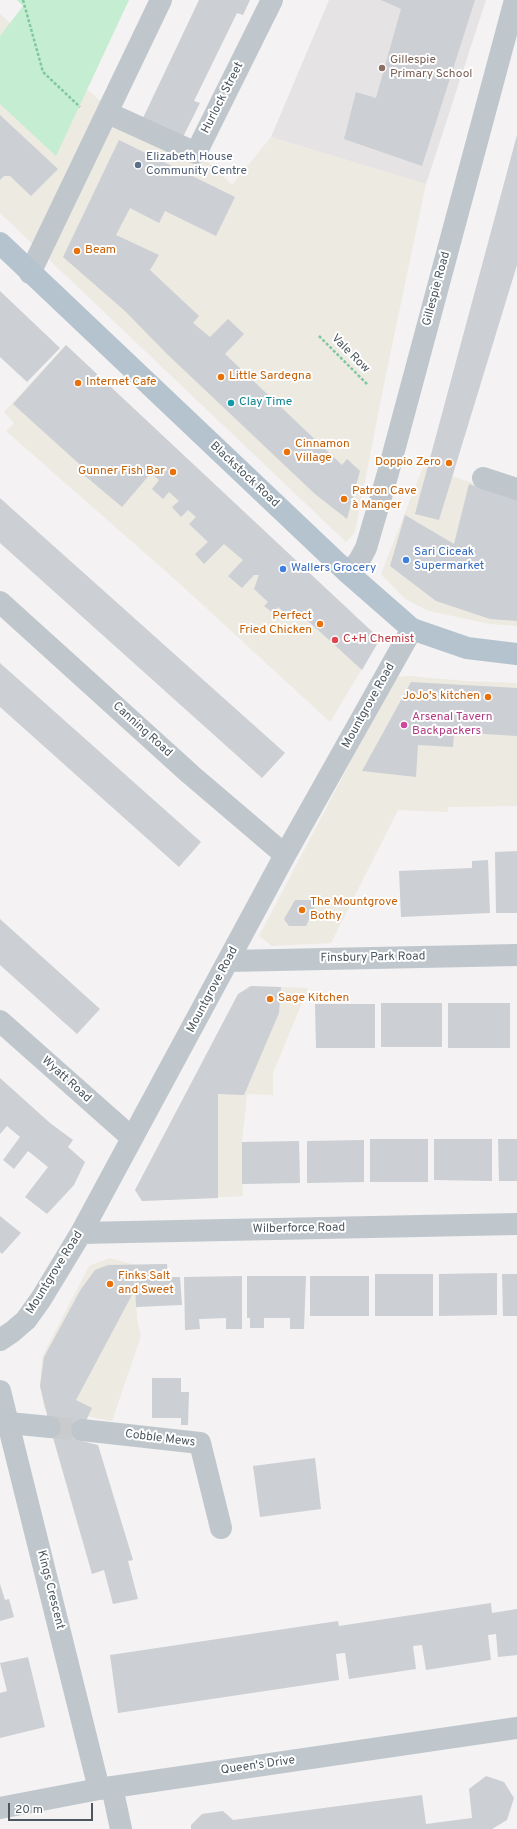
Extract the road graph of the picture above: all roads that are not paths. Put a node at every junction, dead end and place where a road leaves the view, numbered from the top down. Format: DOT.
graph roads {
  1 [pos="160,0"];
  2 [pos="272,0"];
  3 [pos="515,0"];
  4 [pos="104,120"];
  5 [pos="0,244"];
  6 [pos="30,273"];
  7 [pos="482,478"];
  8 [pos="517,489"];
  9 [pos="348,573"];
  10 [pos="0,602"];
  11 [pos="412,629"];
  12 [pos="517,654"];
  13 [pos="285,856"];
  14 [pos="517,954"];
  15 [pos="229,961"];
  16 [pos="0,1021"];
  17 [pos="132,1138"];
  18 [pos="517,1224"];
  19 [pos="82,1233"];
  20 [pos="0,1340"];
  21 [pos="0,1391"];
  22 [pos="9,1423"];
  23 [pos="50,1427"];
  24 [pos="82,1430"];
  25 [pos="221,1528"];
  26 [pos="517,1728"];
  27 [pos="106,1788"];
  28 [pos="0,1808"];
  29 [pos="121,1829"];
  1 -- 4 [label="street"];
  2 -- 4 [label="street, Hurlock Street"];
  3 -- 9 [label="street, Gillespie Road"];
  4 -- 6 [label="street"];
  5 -- 6 [label="main road, Blackstock Road"];
  6 -- 9 [label="main road, Blackstock Road"];
  7 -- 8 [label="street"];
  9 -- 11 [label="main road, Blackstock Road"];
  10 -- 13 [label="street, Canning Road"];
  11 -- 12 [label="main road, Blackstock Road"];
  11 -- 13 [label="street, Mountgrove Road"];
  13 -- 15 [label="street, Mountgrove Road"];
  14 -- 15 [label="street, Finsbury Park Road"];
  15 -- 17 [label="street, Mountgrove Road"];
  16 -- 17 [label="street, Wyatt Road"];
  17 -- 19 [label="street, Mountgrove Road"];
  18 -- 19 [label="street, Wilberforce Road"];
  19 -- 20 [label="street, Mountgrove Road"];
  21 -- 22 [label="street, Kings Crescent"];
  22 -- 23 [label="street"];
  22 -- 27 [label="street, Kings Crescent"];
  24 -- 25 [label="street, Cobble Mews"];
  26 -- 27 [label="street, Queen's Drive"];
  27 -- 28 [label="street, Queen's Drive"];
  27 -- 29 [label="street, Kings Crescent"];
}
